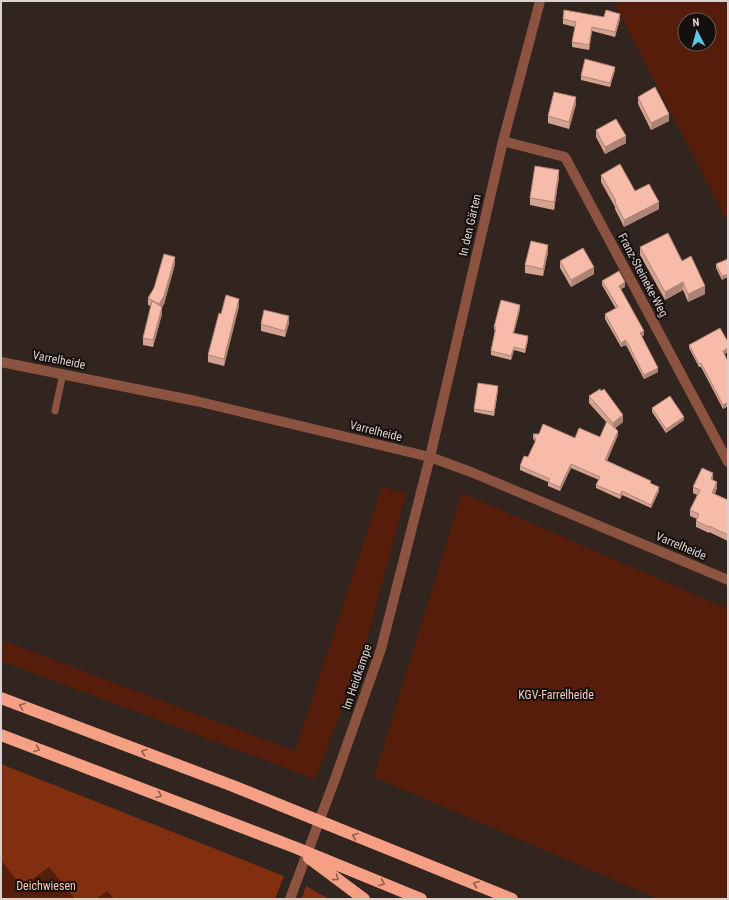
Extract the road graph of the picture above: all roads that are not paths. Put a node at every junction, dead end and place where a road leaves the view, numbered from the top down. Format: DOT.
graph roads {
  1 [pos="540,1"];
  2 [pos="503,141"];
  3 [pos="1,362"];
  4 [pos="63,373"];
  5 [pos="55,411"];
  6 [pos="430,457"];
  7 [pos="728,462"];
  8 [pos="728,580"];
  9 [pos="1,698"];
  10 [pos="1,735"];
  11 [pos="294,847"];
  12 [pos="290,898"];
  13 [pos="364,899"];
  14 [pos="421,899"];
  15 [pos="512,899"];
  1 -- 2 [label="street, In den Gärten"];
  2 -- 6 [label="street, In den Gärten"];
  2 -- 7 [label="street, Franz-Steineke-Weg"];
  3 -- 4 [label="street, Varrelheide"];
  4 -- 5 [label="lane"];
  4 -- 6 [label="street, Varrelheide"];
  6 -- 8 [label="street, Varrelheide"];
  6 -- 12 [label="street, Im Heidkampe"];
  15 -- 9 [label="highway, one-way"];
  10 -- 11 [label="highway, one-way"];
  11 -- 13 [label="highway, one-way"];
  11 -- 14 [label="highway, one-way"];
}
